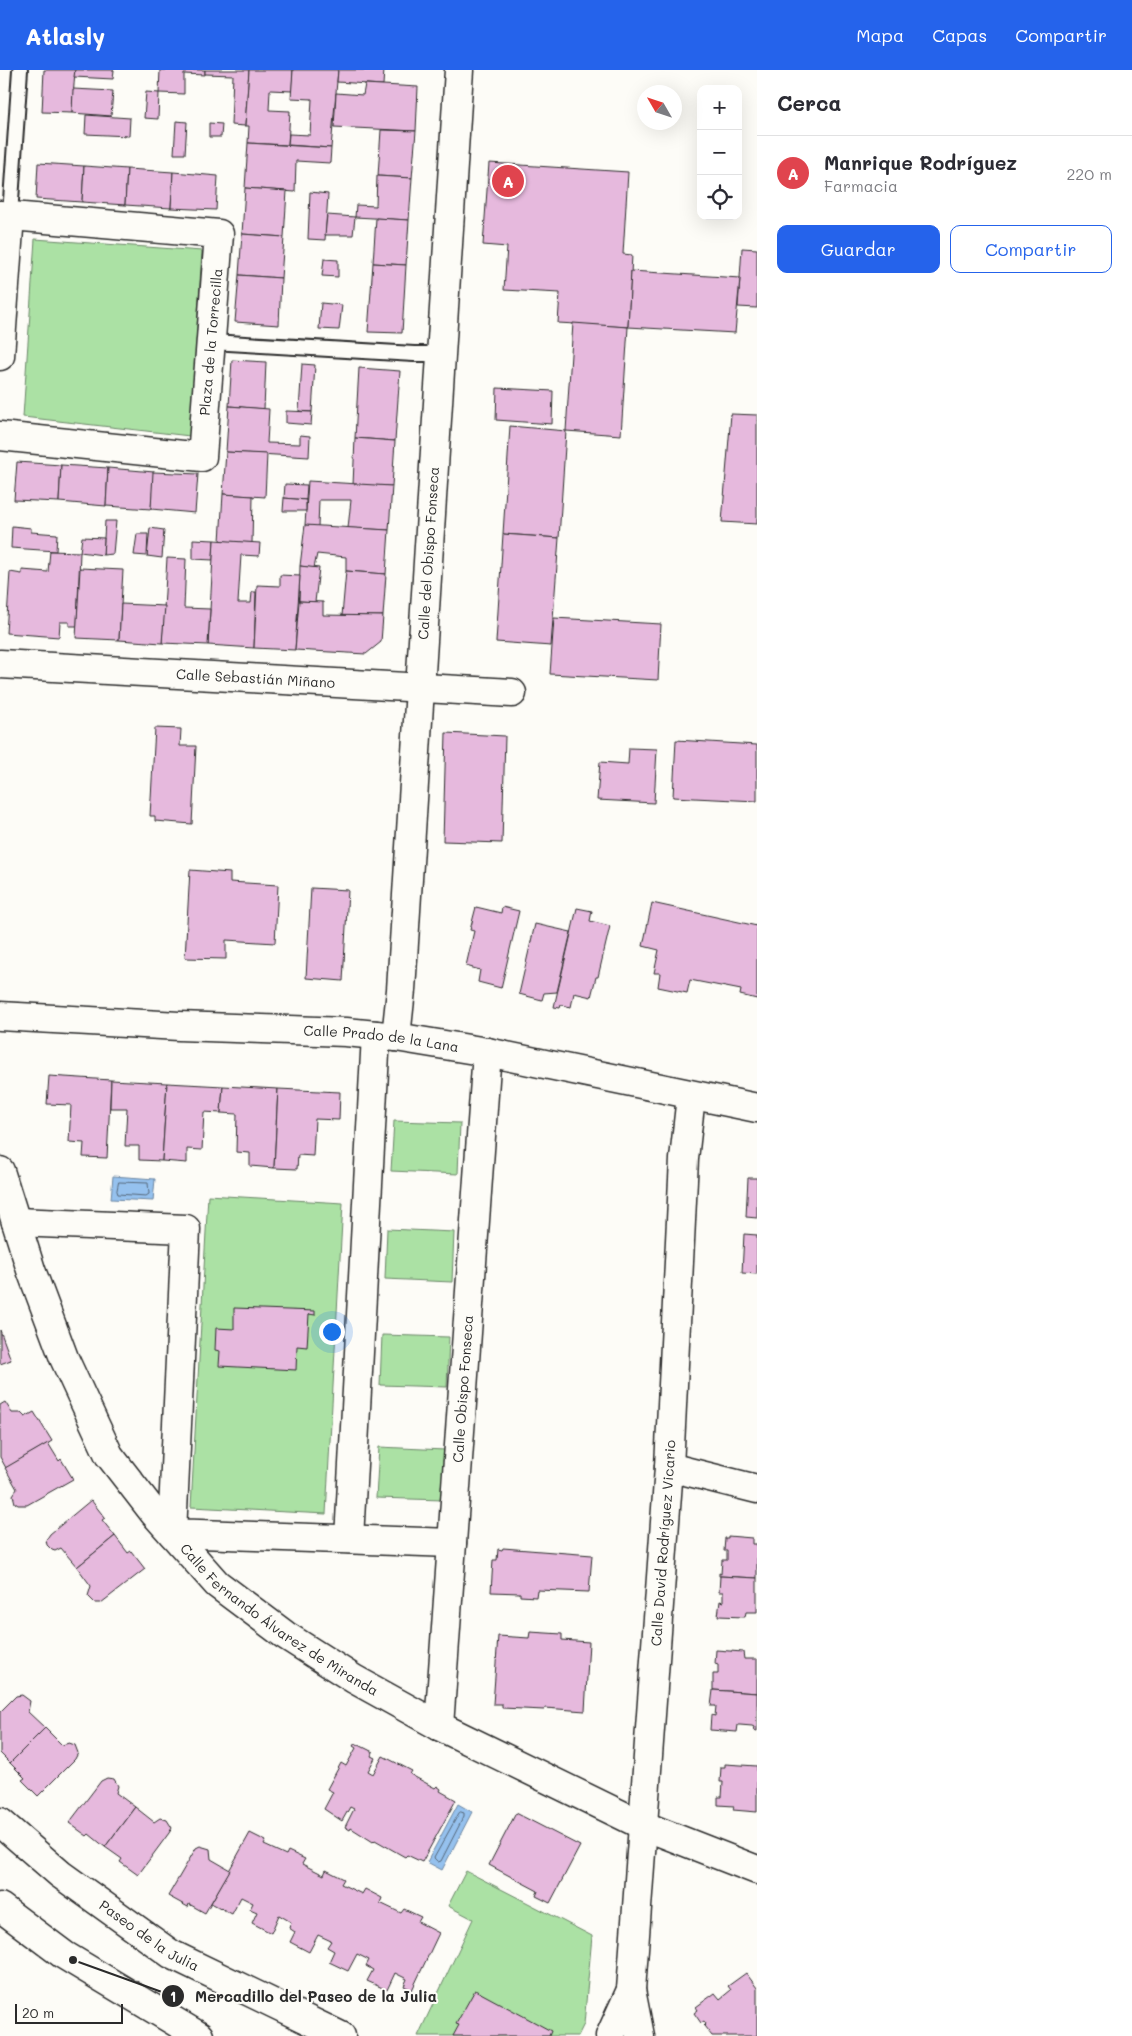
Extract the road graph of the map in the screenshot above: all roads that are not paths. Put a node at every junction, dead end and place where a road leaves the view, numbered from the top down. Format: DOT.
graph roads {
  1 [pos="20,70"];
  2 [pos="459,70"];
  3 [pos="5,215"];
  4 [pos="212,342"];
  5 [pos="441,354"];
  6 [pos="0,356"];
  7 [pos="0,436"];
  8 [pos="0,664"];
  9 [pos="419,688"];
  10 [pos="512,693"];
  11 [pos="0,1016"];
  12 [pos="386,1036"];
  13 [pos="487,1052"];
  14 [pos="691,1096"];
  15 [pos="757,1108"];
  16 [pos="0,1171"];
  17 [pos="16,1222"];
  18 [pos="669,1467"];
  19 [pos="757,1489"];
  20 [pos="172,1533"];
  21 [pos="349,1539"];
  22 [pos="452,1543"];
  23 [pos="439,1726"];
  24 [pos="0,1822"];
  25 [pos="642,1825"];
  26 [pos="757,1870"];
  27 [pos="0,1906"];
  28 [pos="631,1990"];
  29 [pos="199,2036"];
  30 [pos="341,2036"];
  31 [pos="610,2036"];
  32 [pos="640,2036"];
  1 -- 3 [label="lane"];
  2 -- 5 [label="street, Calle del Obispo Fonseca"];
  3 -- 4 [label="street, Plaza de la Torrecilla"];
  3 -- 6 [label="street"];
  4 -- 5 [label="lane"];
  4 -- 7 [label="street, Plaza de la Torrecilla"];
  5 -- 9 [label="street, Calle del Obispo Fonseca"];
  8 -- 9 [label="street, Calle Sebastián Miñano"];
  9 -- 10 [label="street, Calle Sebastián Miñano"];
  9 -- 12 [label="street, Calle del Obispo Fonseca"];
  11 -- 12 [label="street, Calle Prado de la Lana"];
  12 -- 13 [label="street, Calle Prado de la Lana"];
  12 -- 21 [label="street"];
  13 -- 14 [label="street, Calle Prado de la Lana"];
  13 -- 22 [label="street, Calle Obispo Fonseca"];
  14 -- 15 [label="street, Calle Prado de la Lana"];
  14 -- 18 [label="street, Calle David Rodríguez Vicario"];
  16 -- 17 [label="street, Calle Fernando Álvarez de Miranda"];
  17 -- 20 [label="street, Calle Fernando Álvarez de Miranda"];
  17 -- 20 [label="street"];
  18 -- 19 [label="street"];
  18 -- 25 [label="street, Calle David Rodríguez Vicario"];
  20 -- 21 [label="street"];
  20 -- 23 [label="street, Calle Fernando Álvarez de Miranda"];
  21 -- 22 [label="street"];
  22 -- 23 [label="street, Calle Obispo Fonseca"];
  23 -- 25 [label="street, Calle Fernando Álvarez de Miranda"];
  24 -- 30 [label="street, Paseo de la Julia"];
  25 -- 26 [label="street, Calle Fernando Álvarez de Miranda"];
  25 -- 28 [label="street, Calle David Rodríguez Vicario"];
  27 -- 29 [label="street"];
  28 -- 31 [label="street, Calle David Rodríguez Vicario"];
  28 -- 32 [label="street, Calle David Rodríguez Vicario"];
}
